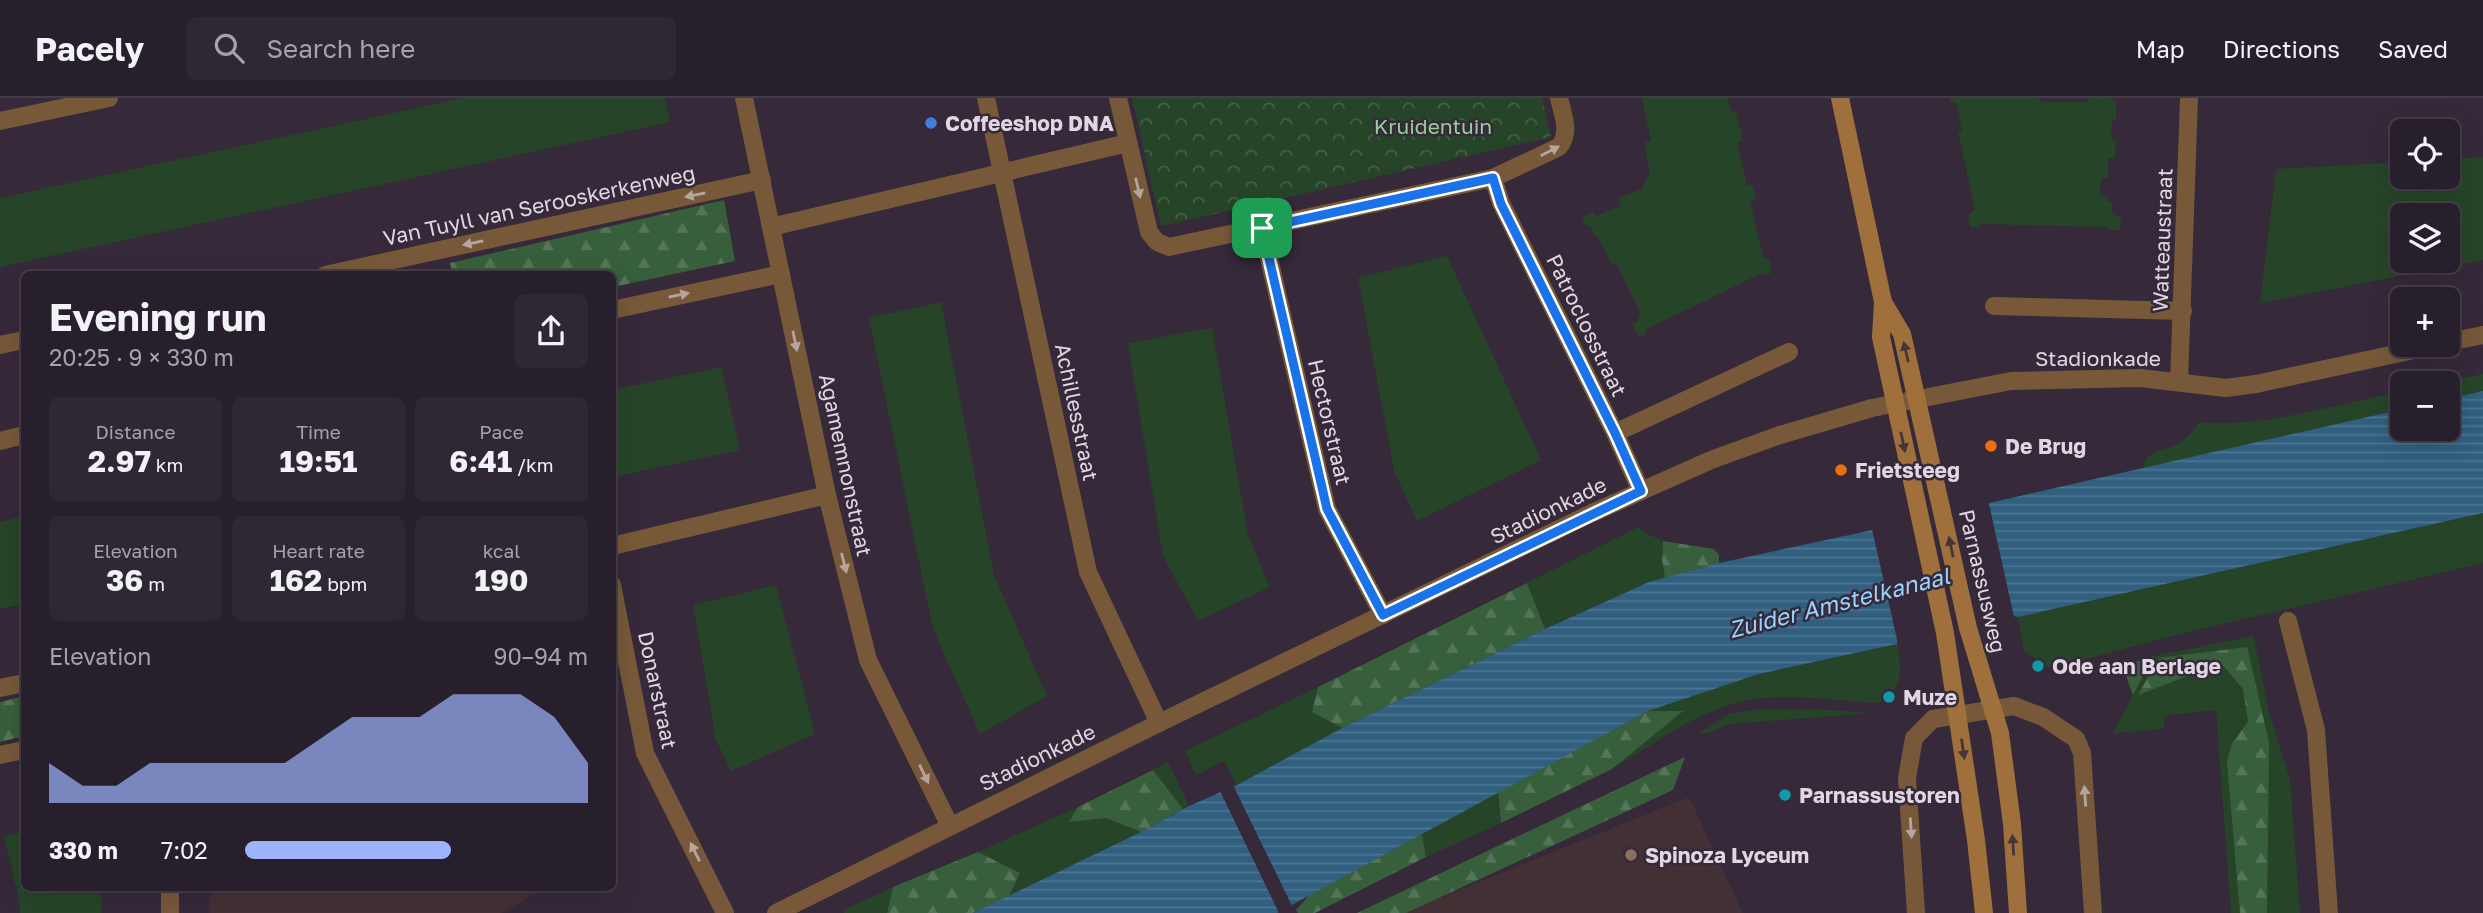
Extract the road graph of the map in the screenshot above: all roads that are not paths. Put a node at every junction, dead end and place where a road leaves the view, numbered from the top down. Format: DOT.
graph roads {
  1 [pos="108,98"];
  2 [pos="744,98"];
  3 [pos="986,98"];
  4 [pos="1118,98"];
  5 [pos="1559,98"];
  6 [pos="1840,98"];
  7 [pos="2189,98"];
  8 [pos="0,121"];
  9 [pos="1128,143"];
  10 [pos="1003,171"];
  11 [pos="1493,178"];
  12 [pos="762,180"];
  13 [pos="771,227"];
  14 [pos="1262,228"];
  15 [pos="343,271"];
  16 [pos="781,274"];
  17 [pos="1883,302"];
  18 [pos="1994,306"];
  19 [pos="616,309"];
  20 [pos="2183,311"];
  21 [pos="2483,335"];
  22 [pos="2460,340"];
  23 [pos="21,341"];
  24 [pos="0,345"];
  25 [pos="1788,352"];
  26 [pos="2390,355"];
  27 [pos="2179,382"];
  28 [pos="1918,401"];
  29 [pos="1895,404"];
  30 [pos="1615,433"];
  31 [pos="21,436"];
  32 [pos="0,441"];
  33 [pos="1641,491"];
  34 [pos="827,495"];
  35 [pos="616,545"];
  36 [pos="616,605"];
  37 [pos="1383,615"];
  38 [pos="2288,621"];
  39 [pos="21,684"];
  40 [pos="0,688"];
  41 [pos="1993,709"];
  42 [pos="1958,715"];
  43 [pos="1159,723"];
  44 [pos="21,751"];
  45 [pos="0,755"];
  46 [pos="950,825"];
  47 [pos="170,891"];
  48 [pos="170,913"];
  49 [pos="725,913"];
  50 [pos="776,913"];
  51 [pos="1916,913"];
  52 [pos="1984,913"];
  53 [pos="2018,913"];
  54 [pos="2093,913"];
  55 [pos="2329,913"];
  1 -- 8 [label="street"];
  2 -- 12 [label="street, Agamemnonstraat"];
  3 -- 10 [label="street, Achillesstraat"];
  4 -- 9 [label="street"];
  11 -- 5 [label="street, one-way"];
  6 -- 17 [label="main road, Parnassusweg"];
  7 -- 20 [label="street, Watteaustraat"];
  9 -- 10 [label="street"];
  9 -- 14 [label="street, one-way"];
  10 -- 13 [label="street"];
  10 -- 43 [label="street, Achillesstraat"];
  11 -- 14 [label="street"];
  11 -- 30 [label="street, Patroclosstraat"];
  12 -- 13 [label="street, Agamemnonstraat"];
  12 -- 15 [label="street, Van Tuyll van Serooskerkenweg, one-way"];
  13 -- 16 [label="street, Agamemnonstraat"];
  14 -- 37 [label="street, Hectorstraat"];
  19 -- 16 [label="street, one-way"];
  16 -- 34 [label="street, Agamemnonstraat, one-way"];
  28 -- 17 [label="main road, Parnassusweg, one-way"];
  17 -- 29 [label="main road, Parnassusweg"];
  18 -- 20 [label="street"];
  20 -- 27 [label="street, Watteaustraat"];
  21 -- 22 [label="street"];
  23 -- 24 [label="street"];
  25 -- 30 [label="street"];
  26 -- 27 [label="street, Stadionkade"];
  27 -- 28 [label="street, Stadionkade"];
  28 -- 29 [label="street, Stadionkade"];
  41 -- 28 [label="main road, Parnassusweg, one-way"];
  29 -- 33 [label="street, Stadionkade"];
  29 -- 42 [label="main road, Parnassusweg, one-way"];
  30 -- 33 [label="street, Patroclosstraat"];
  31 -- 32 [label="street"];
  33 -- 37 [label="street, Stadionkade"];
  34 -- 35 [label="street"];
  34 -- 46 [label="street, Agamemnonstraat, one-way"];
  49 -- 36 [label="street, Donarstraat, one-way"];
  37 -- 43 [label="street, Stadionkade"];
  38 -- 55 [label="street"];
  39 -- 40 [label="street"];
  41 -- 42 [label="street"];
  53 -- 41 [label="main road, Parnassusweg, one-way"];
  54 -- 41 [label="street, one-way"];
  42 -- 51 [label="street, one-way"];
  42 -- 52 [label="main road, Parnassusweg, one-way"];
  43 -- 46 [label="street, Stadionkade"];
  44 -- 45 [label="street"];
  46 -- 50 [label="street, Stadionkade"];
  47 -- 48 [label="street"];
}
